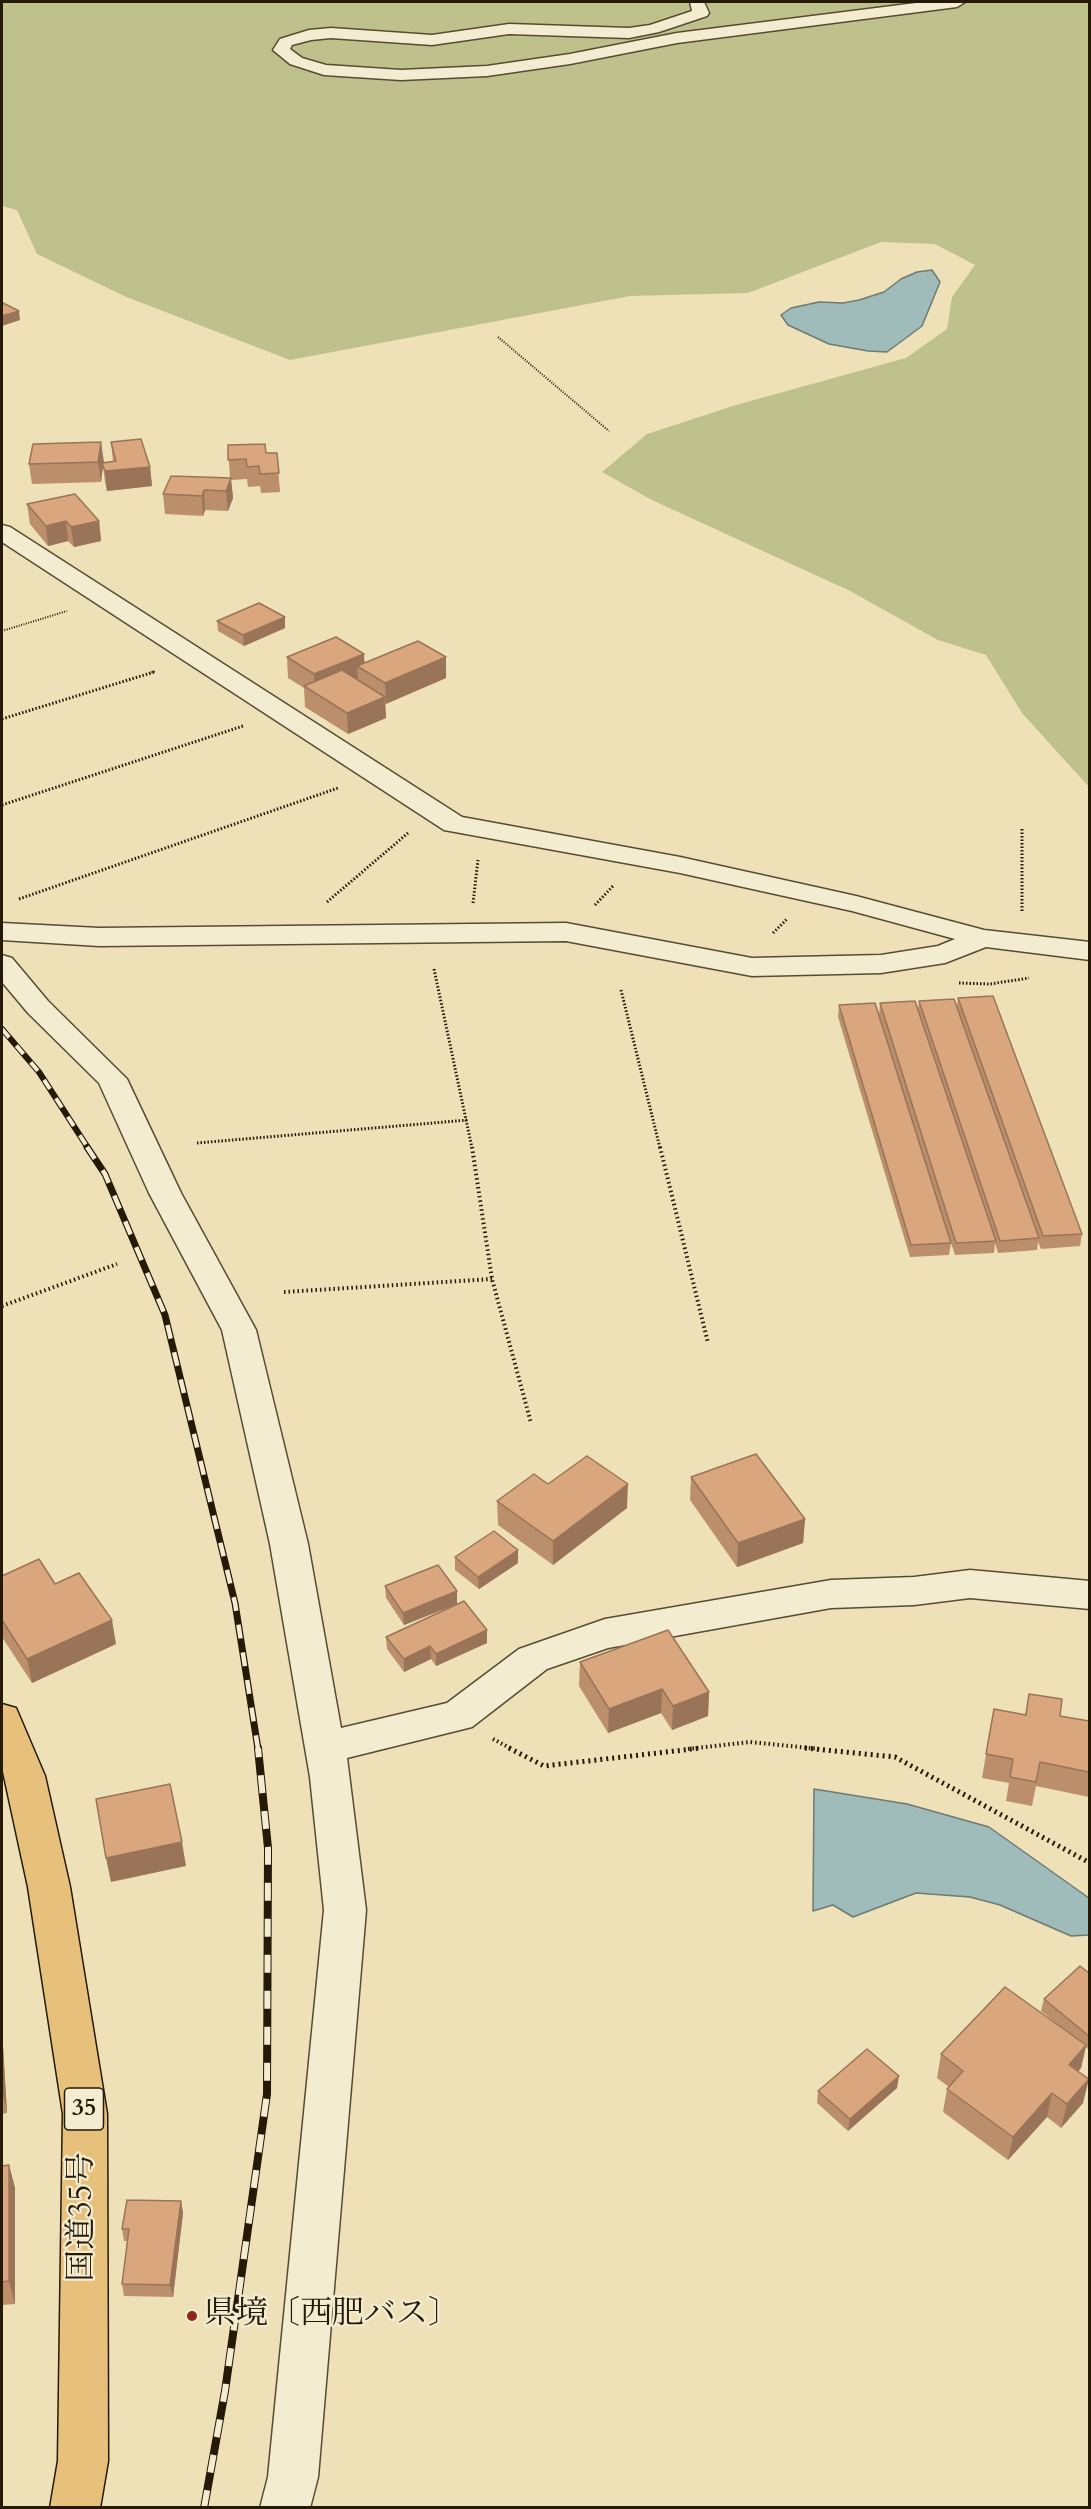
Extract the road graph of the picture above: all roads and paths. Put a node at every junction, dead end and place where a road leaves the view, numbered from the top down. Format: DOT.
graph roads {
  1 [pos="697,2"];
  2 [pos="957,2"];
  3 [pos="498,337"];
  4 [pos="609,430"];
  5 [pos="2,532"];
  6 [pos="75,609"];
  7 [pos="2,631"];
  8 [pos="163,669"];
  9 [pos="2,719"];
  10 [pos="247,725"];
  11 [pos="347,785"];
  12 [pos="2,805"];
  13 [pos="1022,829"];
  14 [pos="409,832"];
  15 [pos="478,859"];
  16 [pos="620,879"];
  17 [pos="13,901"];
  18 [pos="321,907"];
  19 [pos="591,909"];
  20 [pos="472,910"];
  21 [pos="788,918"];
  22 [pos="1022,918"];
  23 [pos="2,932"];
  24 [pos="772,934"];
  25 [pos="983,938"];
  26 [pos="1089,951"];
  27 [pos="2,964"];
  28 [pos="434,969"];
  29 [pos="621,990"];
  30 [pos="468,1120"];
  31 [pos="197,1143"];
  32 [pos="117,1264"];
  33 [pos="492,1280"];
  34 [pos="284,1292"];
  35 [pos="2,1306"];
  36 [pos="708,1343"];
  37 [pos="531,1423"];
  38 [pos="1089,1595"];
  39 [pos="458,1716"];
  40 [pos="2,1719"];
  41 [pos="325,1746"];
  42 [pos="1089,1863"];
  43 [pos="75,2508"];
  44 [pos="285,2508"];
  1 -- 2 [label="street"];
  3 -- 4 [label="path"];
  5 -- 25 [label="street"];
  6 -- 7 [label="path"];
  8 -- 9 [label="path"];
  10 -- 12 [label="path"];
  11 -- 17 [label="path"];
  13 -- 22 [label="path"];
  14 -- 18 [label="path"];
  15 -- 20 [label="path"];
  16 -- 19 [label="path"];
  21 -- 24 [label="path"];
  23 -- 25 [label="street"];
  25 -- 26 [label="street"];
  27 -- 41 [label="street"];
  28 -- 30 [label="path"];
  29 -- 36 [label="path"];
  30 -- 31 [label="path"];
  30 -- 33 [label="path"];
  32 -- 35 [label="path"];
  33 -- 34 [label="path"];
  33 -- 37 [label="path"];
  38 -- 39 [label="street"];
  39 -- 41 [label="street"];
  39 -- 42 [label="path"];
  40 -- 43 [label="highway, 国道35号 / 35"];
  41 -- 44 [label="street"];
}
